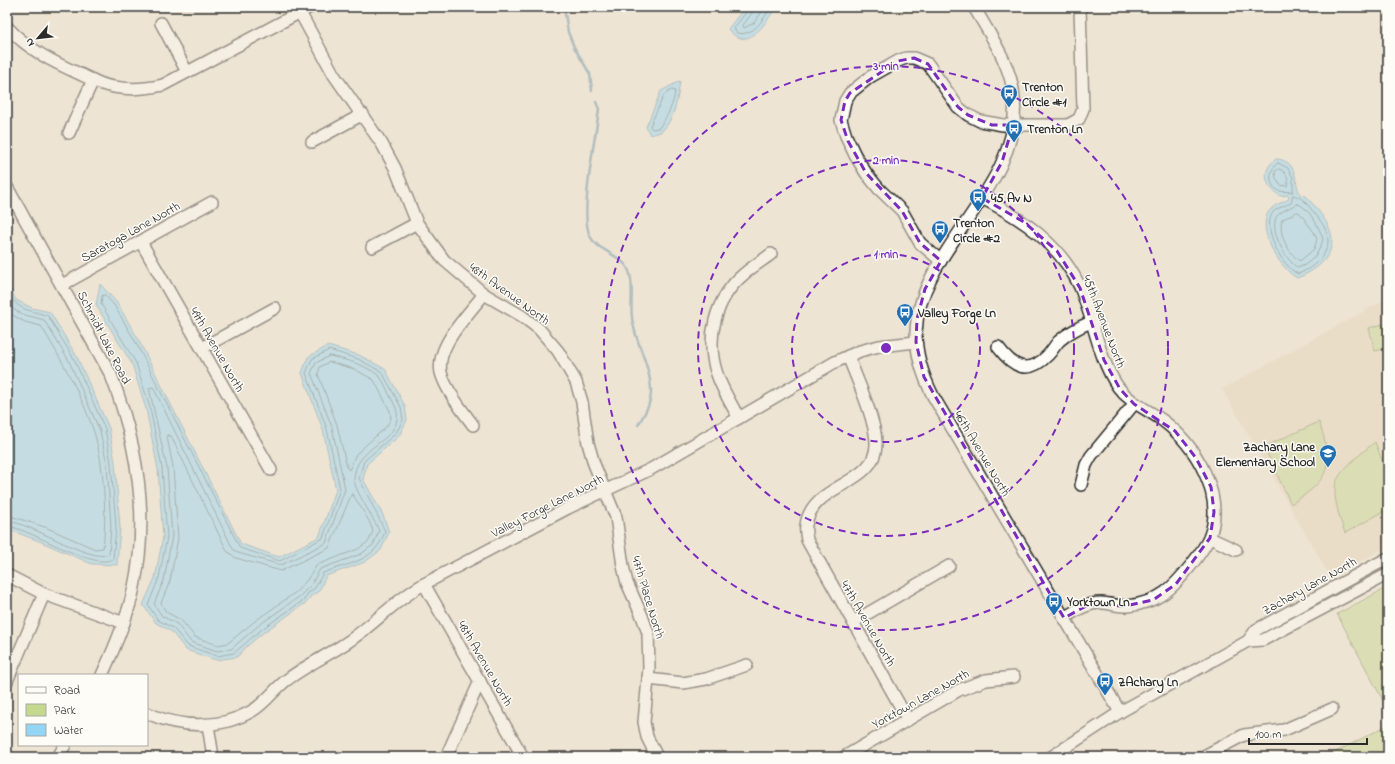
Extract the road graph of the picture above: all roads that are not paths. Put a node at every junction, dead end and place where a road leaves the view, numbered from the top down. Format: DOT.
graph roads {
  1 [pos="310,7"];
  2 [pos="974,7"];
  3 [pos="1080,7"];
  4 [pos="298,10"];
  5 [pos="160,23"];
  6 [pos="7,27"];
  7 [pos="187,72"];
  8 [pos="93,80"];
  9 [pos="363,114"];
  10 [pos="1013,125"];
  11 [pos="69,133"];
  12 [pos="312,142"];
  13 [pos="7,187"];
  14 [pos="982,198"];
  15 [pos="212,202"];
  16 [pos="417,223"];
  17 [pos="141,242"];
  18 [pos="372,247"];
  19 [pos="771,254"];
  20 [pos="942,261"];
  21 [pos="62,285"];
  22 [pos="484,294"];
  23 [pos="275,308"];
  24 [pos="1091,322"];
  25 [pos="916,342"];
  26 [pos="998,347"];
  27 [pos="202,348"];
  28 [pos="848,356"];
  29 [pos="1134,404"];
  30 [pos="739,418"];
  31 [pos="473,425"];
  32 [pos="271,470"];
  33 [pos="1081,485"];
  34 [pos="606,492"];
  35 [pos="1210,538"];
  36 [pos="1236,550"];
  37 [pos="1388,558"];
  38 [pos="949,566"];
  39 [pos="1388,574"];
  40 [pos="7,575"];
  41 [pos="424,584"];
  42 [pos="44,594"];
  43 [pos="1064,618"];
  44 [pos="853,622"];
  45 [pos="124,623"];
  46 [pos="1248,641"];
  47 [pos="747,665"];
  48 [pos="102,674"];
  49 [pos="1014,677"];
  50 [pos="648,679"];
  51 [pos="480,680"];
  52 [pos="7,681"];
  53 [pos="1332,709"];
  54 [pos="1120,712"];
  55 [pos="148,713"];
  56 [pos="908,720"];
  57 [pos="208,725"];
  58 [pos="64,746"];
  59 [pos="58,757"];
  60 [pos="212,757"];
  61 [pos="446,757"];
  62 [pos="523,757"];
  63 [pos="657,757"];
  64 [pos="844,757"];
  65 [pos="1051,757"];
  66 [pos="1202,757"];
  1 -- 4 [label="street"];
  2 -- 10 [label="street"];
  3 -- 10 [label="street"];
  4 -- 7 [label="street"];
  4 -- 9 [label="street, 48th Avenue North"];
  5 -- 7 [label="street"];
  6 -- 8 [label="street"];
  7 -- 8 [label="street"];
  8 -- 11 [label="street"];
  9 -- 12 [label="street"];
  9 -- 16 [label="street, 48th Avenue North"];
  10 -- 14 [label="street"];
  10 -- 20 [label="street"];
  13 -- 21 [label="street, Schmidt Lake Road"];
  14 -- 20 [label="street, 46th Avenue North"];
  14 -- 24 [label="street, 45th Avenue North"];
  15 -- 17 [label="street, Saratoga Lane North"];
  16 -- 18 [label="street"];
  16 -- 22 [label="street, 48th Avenue North"];
  17 -- 21 [label="street, Saratoga Lane North"];
  17 -- 27 [label="street, 49th Avenue North"];
  19 -- 30 [label="street"];
  20 -- 25 [label="street, 46th Avenue North"];
  21 -- 45 [label="street, Schmidt Lake Road"];
  22 -- 31 [label="street"];
  22 -- 34 [label="street, 48th Avenue North"];
  23 -- 27 [label="street"];
  24 -- 26 [label="street"];
  24 -- 29 [label="street, 45th Avenue North"];
  25 -- 28 [label="street, Valley Forge Lane North"];
  25 -- 43 [label="street, 46th Avenue North"];
  27 -- 32 [label="street, 49th Avenue North"];
  28 -- 30 [label="street, Valley Forge Lane North"];
  28 -- 44 [label="street, 47th Avenue North"];
  29 -- 33 [label="street"];
  29 -- 35 [label="street, 45th Avenue North"];
  30 -- 34 [label="street, Valley Forge Lane North"];
  34 -- 41 [label="street, Valley Forge Lane North"];
  34 -- 50 [label="street, 47th Place North"];
  35 -- 36 [label="street"];
  35 -- 43 [label="street"];
  37 -- 46 [label="street, Zachary Lane North"];
  38 -- 44 [label="street"];
  39 -- 46 [label="street, Zachary Lane North"];
  40 -- 42 [label="street"];
  41 -- 51 [label="street, 48th Avenue North"];
  41 -- 57 [label="street, Valley Forge Lane North"];
  42 -- 45 [label="street"];
  42 -- 52 [label="street"];
  43 -- 54 [label="street, 46th Avenue North"];
  44 -- 56 [label="street, 47th Avenue North"];
  45 -- 48 [label="street, Schmidt Lake Road"];
  46 -- 54 [label="street, Zachary Lane North"];
  47 -- 50 [label="street"];
  49 -- 56 [label="street, Yorktown Lane North"];
  50 -- 63 [label="street, 47th Place North"];
  51 -- 61 [label="street"];
  51 -- 62 [label="street, 48th Avenue North"];
  53 -- 66 [label="street"];
  54 -- 65 [label="street, Zachary Lane North"];
  55 -- 57 [label="street, Valley Forge Lane North"];
  56 -- 64 [label="street, Yorktown Lane North"];
  57 -- 60 [label="street"];
  58 -- 59 [label="street"];
}
